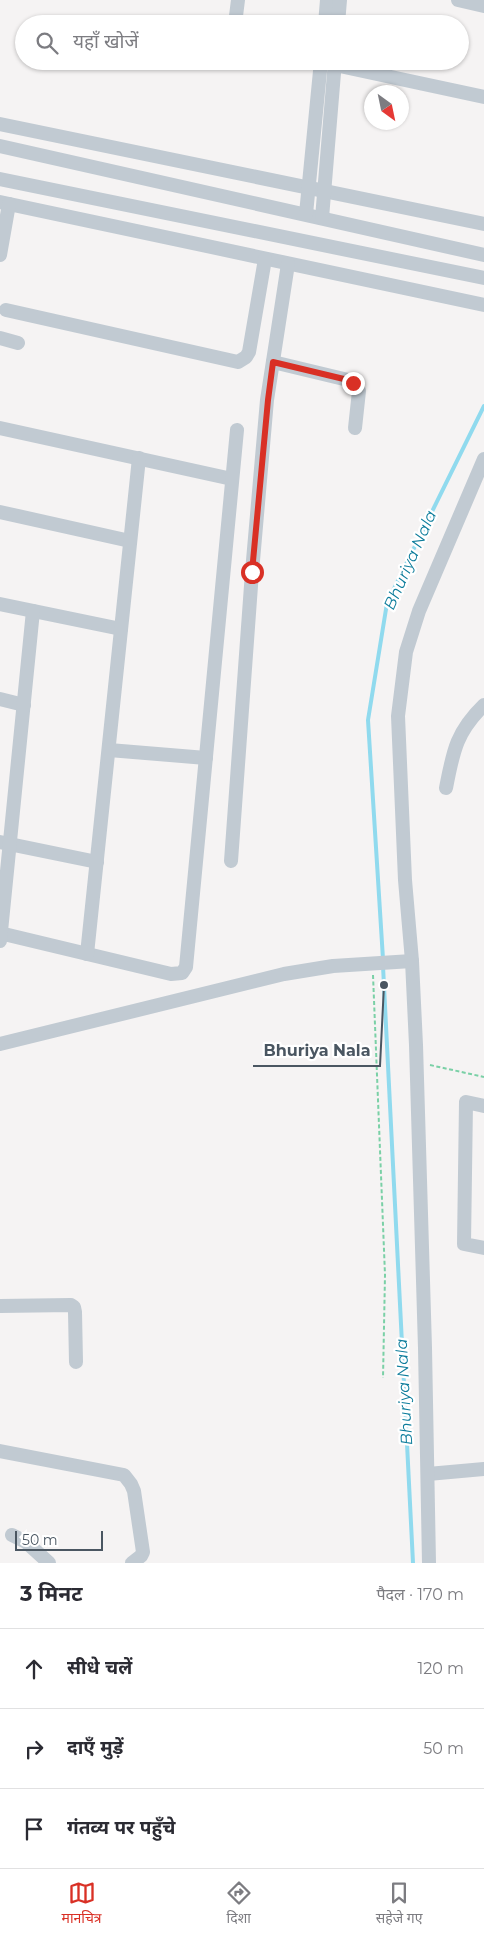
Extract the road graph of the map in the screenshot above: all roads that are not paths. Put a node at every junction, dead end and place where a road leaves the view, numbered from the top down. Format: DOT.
graph roads {
  1 [pos="238,0"];
  2 [pos="327,0"];
  3 [pos="340,0"];
  4 [pos="458,0"];
  5 [pos="484,6"];
  6 [pos="237,15"];
  7 [pos="326,15"];
  8 [pos="339,15"];
  9 [pos="324,70"];
  10 [pos="325,70"];
  11 [pos="361,70"];
  12 [pos="484,97"];
  13 [pos="0,124"];
  14 [pos="0,146"];
  15 [pos="0,179"];
  16 [pos="309,189"];
  17 [pos="324,192"];
  18 [pos="4,203"];
  19 [pos="306,214"];
  20 [pos="322,218"];
  21 [pos="484,224"];
  22 [pos="1,246"];
  23 [pos="484,255"];
  24 [pos="264,259"];
  25 [pos="288,264"];
  26 [pos="484,278"];
  27 [pos="484,306"];
  28 [pos="6,310"];
  29 [pos="0,338"];
  30 [pos="18,343"];
  31 [pos="273,362"];
  32 [pos="0,428"];
  33 [pos="355,428"];
  34 [pos="236,430"];
  35 [pos="138,458"];
  36 [pos="484,459"];
  37 [pos="232,479"];
  38 [pos="0,512"];
  39 [pos="130,541"];
  40 [pos="0,604"];
  41 [pos="34,611"];
  42 [pos="121,629"];
  43 [pos="0,699"];
  44 [pos="24,705"];
  45 [pos="484,705"];
  46 [pos="109,750"];
  47 [pos="206,758"];
  48 [pos="446,788"];
  49 [pos="5,843"];
  50 [pos="231,861"];
  51 [pos="97,862"];
  52 [pos="0,936"];
  53 [pos="87,954"];
  54 [pos="407,961"];
  55 [pos="0,1044"];
  56 [pos="484,1106"];
  57 [pos="484,1248"];
  58 [pos="0,1306"];
  59 [pos="76,1362"];
  60 [pos="0,1451"];
  61 [pos="484,1469"];
  62 [pos="428,1474"];
  63 [pos="12,1535"];
  64 [pos="49,1563"];
  65 [pos="132,1563"];
  66 [pos="429,1563"];
  1 -- 6 [label="street"];
  2 -- 7 [label="street"];
  3 -- 8 [label="street"];
  4 -- 5 [label="street"];
  9 -- 16 [label="street"];
  10 -- 17 [label="street"];
  11 -- 12 [label="street"];
  13 -- 16 [label="street"];
  14 -- 19 [label="street"];
  15 -- 26 [label="street"];
  16 -- 17 [label="street"];
  16 -- 19 [label="street"];
  17 -- 20 [label="street"];
  17 -- 21 [label="street"];
  18 -- 22 [label="street"];
  18 -- 24 [label="street"];
  19 -- 20 [label="street"];
  20 -- 23 [label="street"];
  24 -- 25 [label="street"];
  24 -- 28 [label="street"];
  25 -- 27 [label="street"];
  25 -- 31 [label="street"];
  29 -- 30 [label="street"];
  31 -- 33 [label="street"];
  31 -- 50 [label="street"];
  32 -- 35 [label="street"];
  34 -- 37 [label="street"];
  35 -- 37 [label="street"];
  35 -- 39 [label="street"];
  36 -- 54 [label="street"];
  37 -- 47 [label="street"];
  38 -- 39 [label="street"];
  39 -- 42 [label="street"];
  40 -- 41 [label="street"];
  41 -- 42 [label="street"];
  41 -- 44 [label="street"];
  42 -- 46 [label="street"];
  43 -- 44 [label="street"];
  44 -- 49 [label="street"];
  45 -- 48 [label="street"];
  46 -- 47 [label="street"];
  46 -- 51 [label="street"];
  47 -- 53 [label="street"];
  49 -- 51 [label="street"];
  49 -- 52 [label="street"];
  51 -- 53 [label="street"];
  52 -- 53 [label="street"];
  54 -- 55 [label="street"];
  54 -- 62 [label="street"];
  56 -- 57 [label="street"];
  58 -- 59 [label="street"];
  60 -- 65 [label="street"];
  61 -- 62 [label="street"];
  62 -- 66 [label="street"];
  63 -- 64 [label="street"];
}
